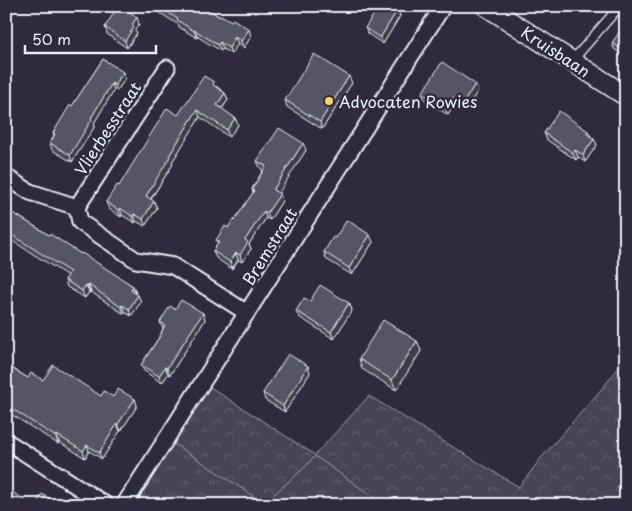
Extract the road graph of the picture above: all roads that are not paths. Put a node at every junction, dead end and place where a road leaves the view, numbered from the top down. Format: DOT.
graph roads {
  1 [pos="442,6"];
  2 [pos="486,6"];
  3 [pos="620,6"];
  4 [pos="572,61"];
  5 [pos="167,68"];
  6 [pos="626,96"];
  7 [pos="6,177"];
  8 [pos="77,207"];
  9 [pos="247,313"];
  10 [pos="6,441"];
  11 [pos="106,505"];
  12 [pos="124,505"];
  1 -- 9 [label="street, Bremstraat"];
  2 -- 4 [label="street, Kruisbaan"];
  3 -- 4 [label="lane"];
  4 -- 6 [label="street, Kruisbaan"];
  5 -- 8 [label="street, Vlierbesstraat"];
  7 -- 8 [label="street"];
  8 -- 9 [label="street"];
  9 -- 12 [label="street, Bremstraat"];
  10 -- 11 [label="street"];
}
